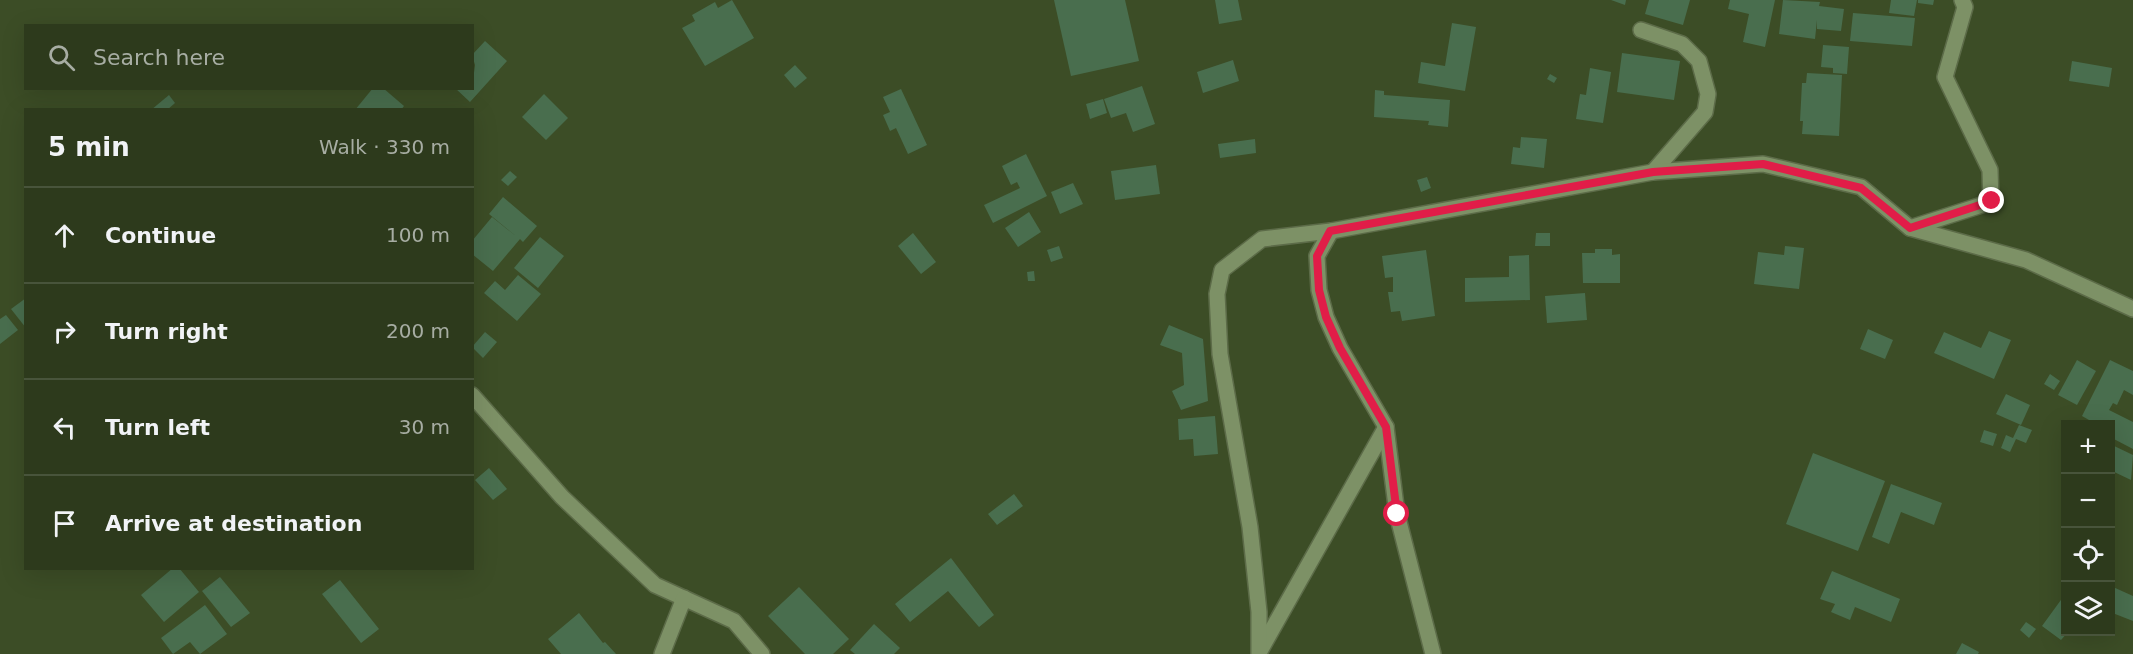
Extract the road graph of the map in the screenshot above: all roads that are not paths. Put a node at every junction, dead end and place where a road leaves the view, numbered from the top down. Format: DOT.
graph roads {
  1 [pos="1962,0"];
  2 [pos="1641,30"];
  3 [pos="1653,172"];
  4 [pos="1910,228"];
  5 [pos="1330,231"];
  6 [pos="2133,309"];
  7 [pos="474,397"];
  8 [pos="1386,427"];
  9 [pos="684,598"];
  10 [pos="1260,652"];
  11 [pos="662,654"];
  12 [pos="762,654"];
  13 [pos="1433,654"];
  1 -- 4 [label="street"];
  2 -- 3 [label="street"];
  3 -- 4 [label="street"];
  3 -- 5 [label="street"];
  4 -- 6 [label="street"];
  5 -- 8 [label="street"];
  5 -- 10 [label="street"];
  7 -- 9 [label="street"];
  8 -- 10 [label="street"];
  8 -- 13 [label="street"];
  9 -- 11 [label="street"];
  9 -- 12 [label="street"];
}
